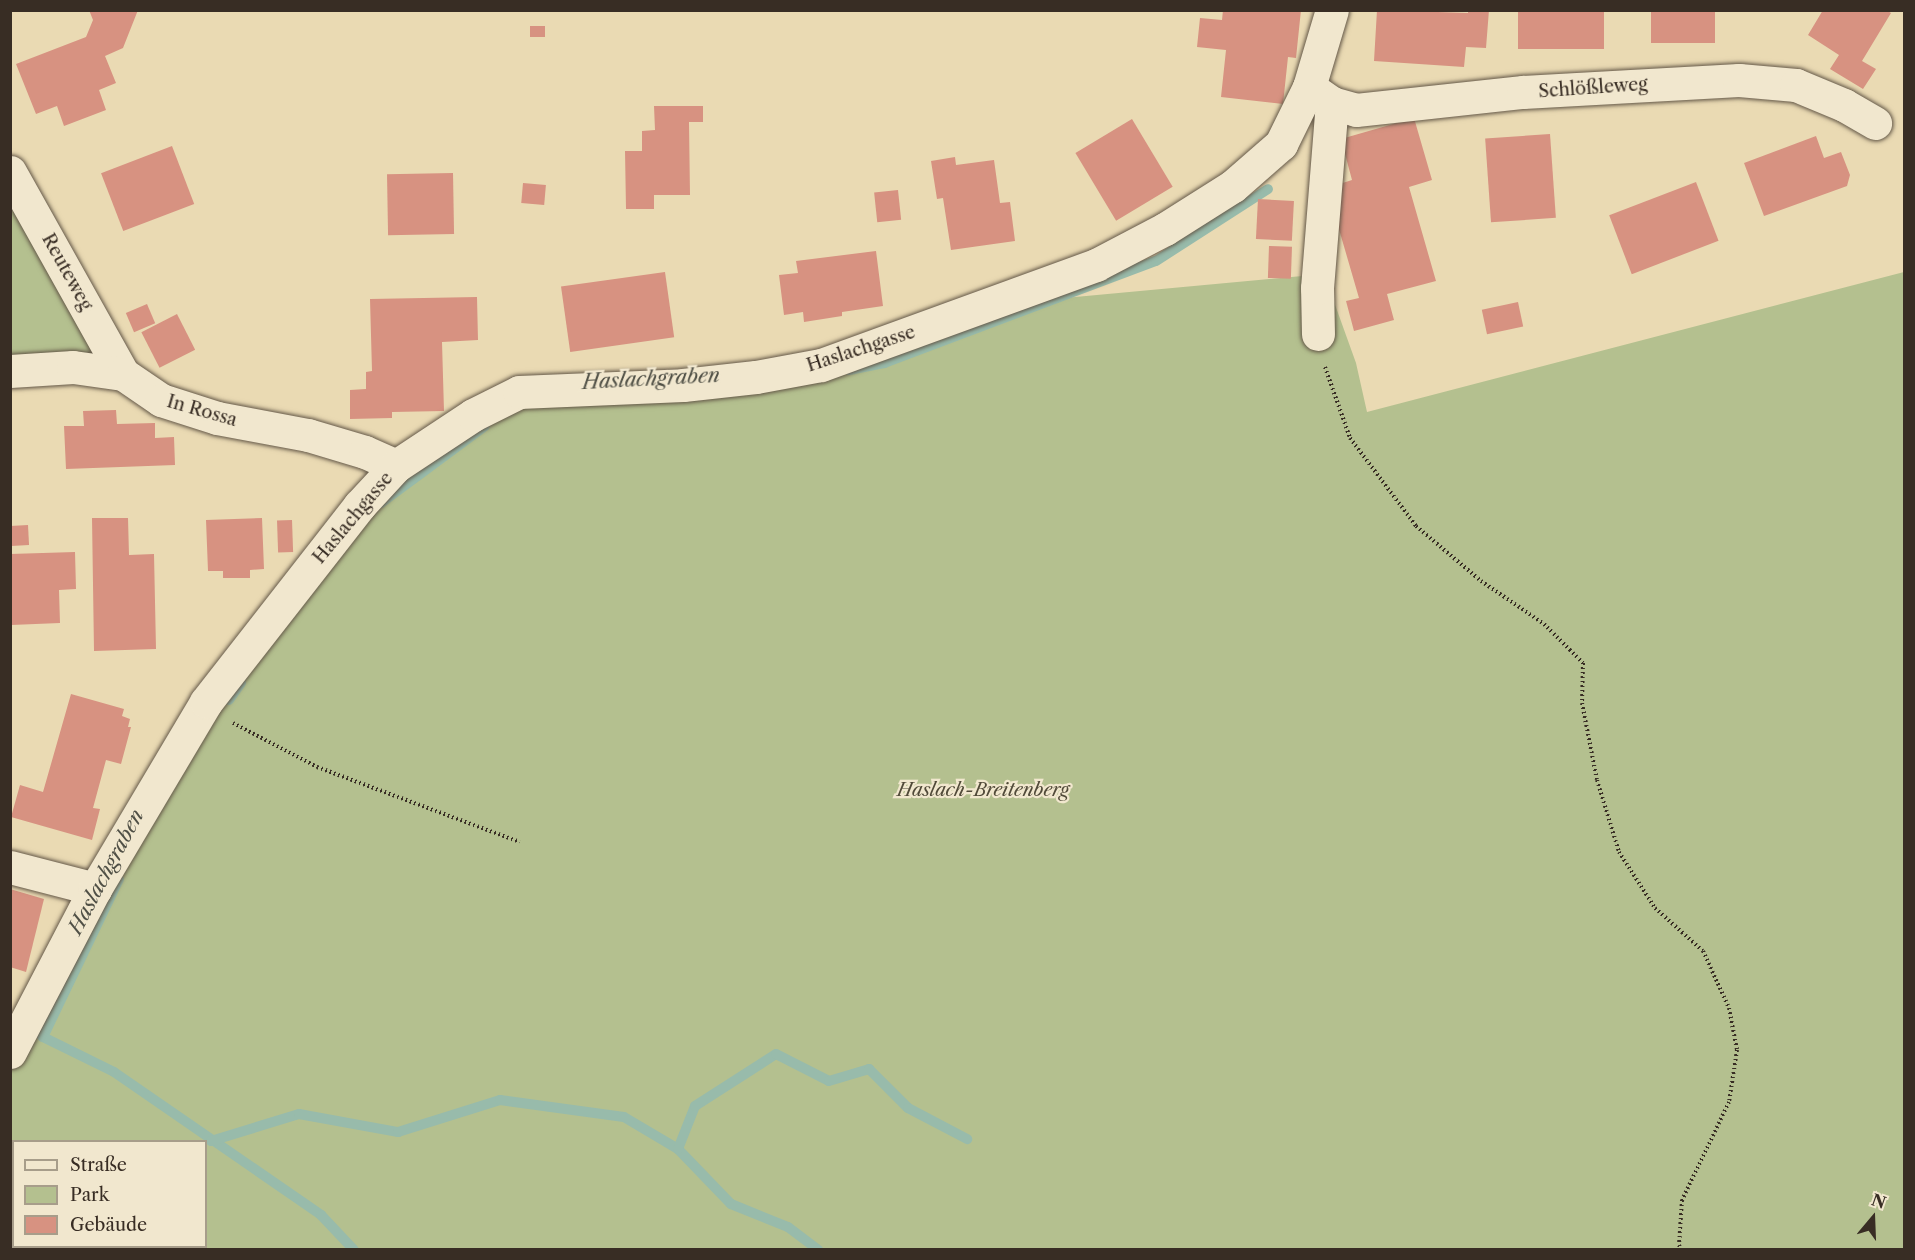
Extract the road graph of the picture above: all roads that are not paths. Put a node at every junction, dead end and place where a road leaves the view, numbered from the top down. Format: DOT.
graph roads {
  1 [pos="1332,10"];
  2 [pos="1320,95"];
  3 [pos="1875,123"];
  4 [pos="10,172"];
  5 [pos="1318,334"];
  6 [pos="10,371"];
  7 [pos="123,374"];
  8 [pos="396,466"];
  9 [pos="10,867"];
  10 [pos="95,889"];
  11 [pos="10,1052"];
  1 -- 2 [label="street, Haslachgasse"];
  2 -- 3 [label="street, Schlößleweg"];
  2 -- 5 [label="street"];
  2 -- 8 [label="street, Haslachgasse"];
  4 -- 7 [label="street, Reuteweg"];
  6 -- 7 [label="street, In Rossa"];
  7 -- 8 [label="street, In Rossa"];
  8 -- 10 [label="street, Haslachgasse"];
  9 -- 10 [label="street"];
  10 -- 11 [label="street, Haslachgasse"];
}
